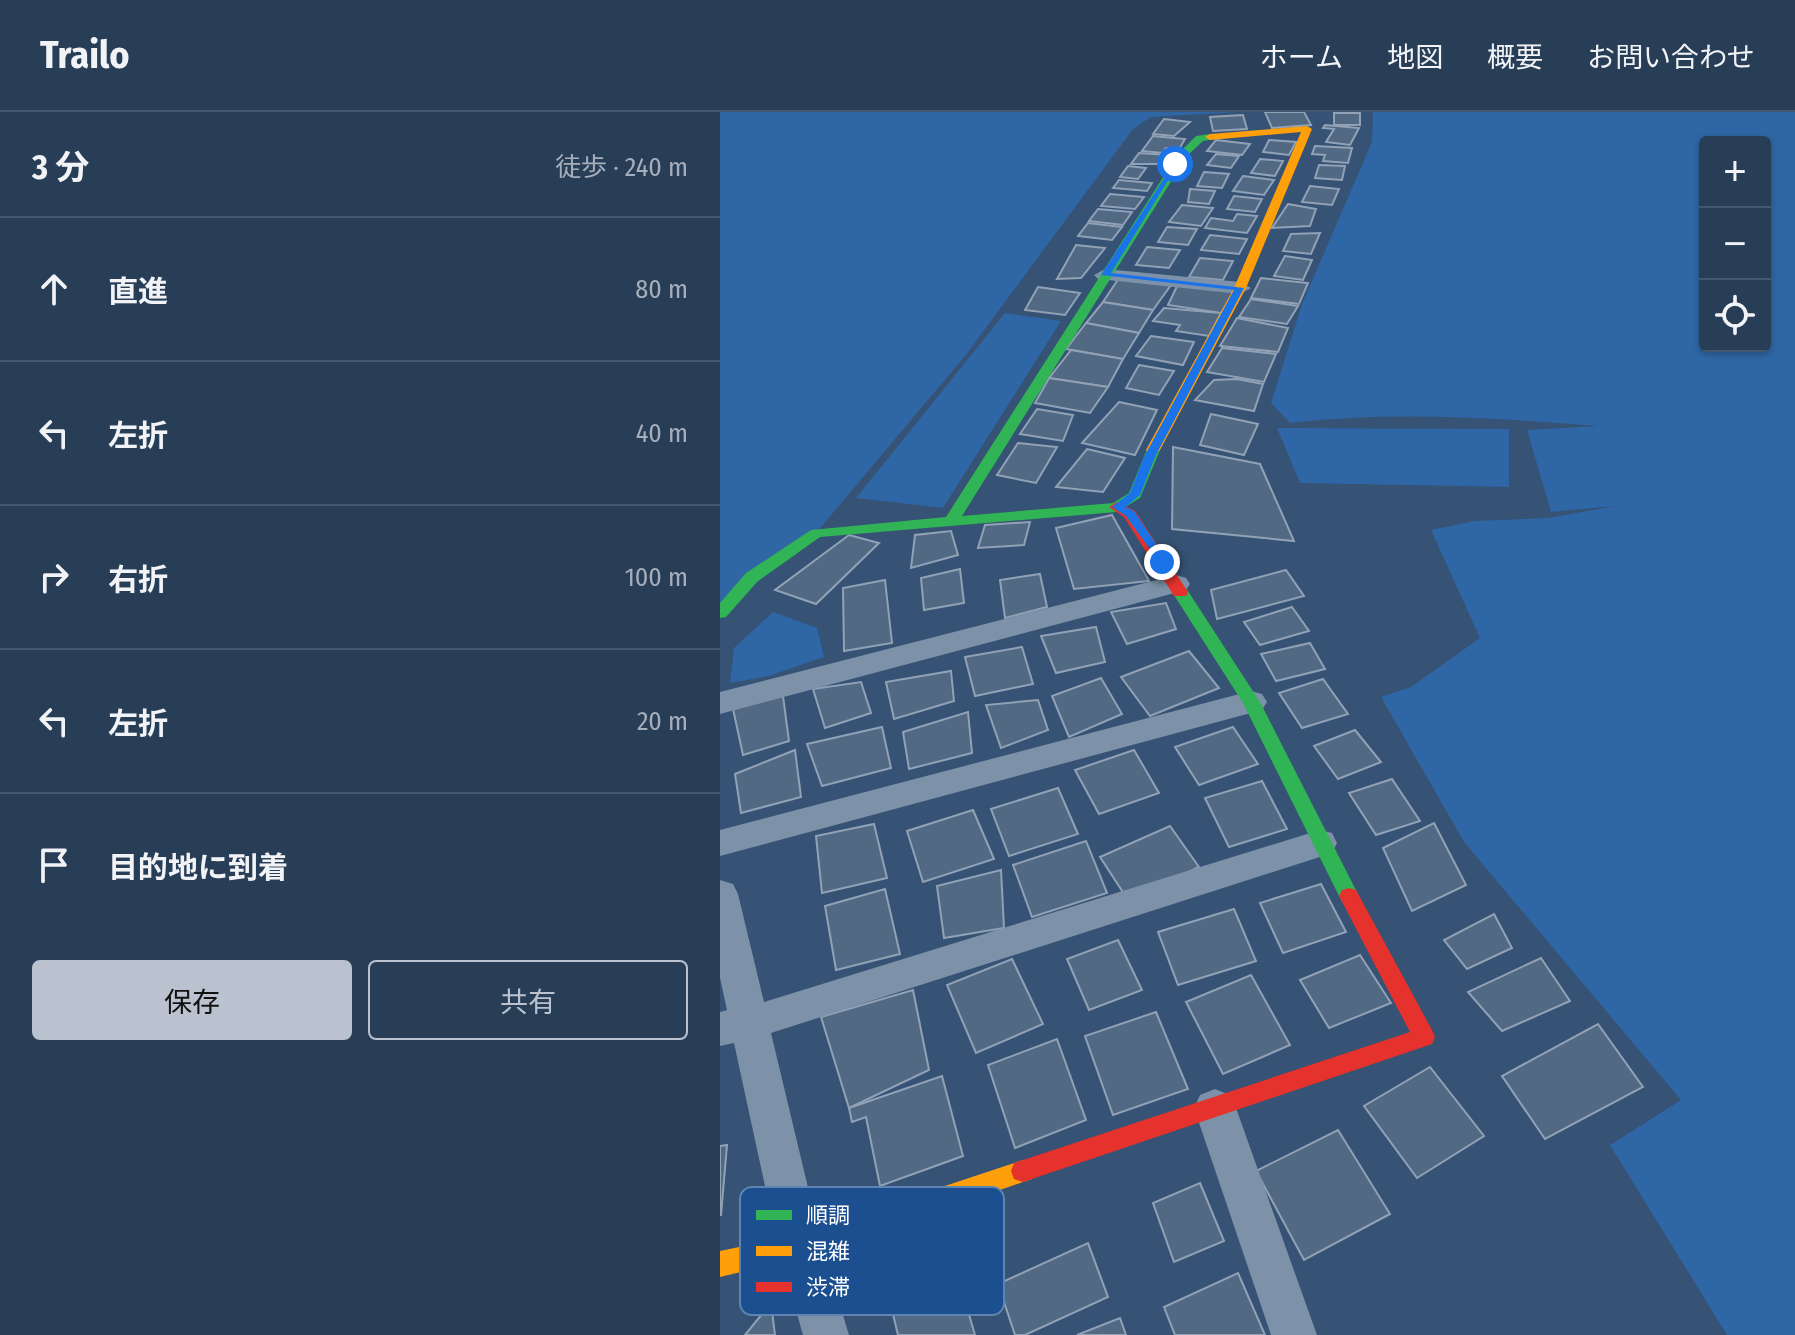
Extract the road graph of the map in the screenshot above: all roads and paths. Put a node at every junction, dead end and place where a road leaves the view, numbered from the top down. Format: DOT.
graph roads {
  1 [pos="1105,275"];
  2 [pos="1240,288"];
  3 [pos="1117,507"];
  4 [pos="952,519"];
  5 [pos="1176,584"];
  6 [pos="720,613"];
  7 [pos="1251,702"];
  8 [pos="720,703"];
  9 [pos="720,843"];
  10 [pos="1320,843"];
  11 [pos="720,894"];
  12 [pos="735,1026"];
  13 [pos="1215,1108"];
  14 [pos="783,1187"];
  15 [pos="977,1187"];
  16 [pos="740,1260"];
  17 [pos="720,1264"];
  18 [pos="820,1315"];
  19 [pos="826,1335"];
  20 [pos="1294,1335"];
  1 -- 2 [label="street"];
  1 -- 2 [label="street"];
  1 -- 4 [label="street"];
  2 -- 3 [label="street"];
  3 -- 4 [label="street"];
  3 -- 5 [label="street"];
  4 -- 6 [label="street"];
  5 -- 7 [label="street"];
  5 -- 8 [label="street"];
  7 -- 9 [label="street"];
  7 -- 10 [label="street"];
  10 -- 12 [label="street"];
  10 -- 13 [label="street"];
  11 -- 12 [label="street"];
  12 -- 14 [label="street"];
  13 -- 15 [label="street"];
  13 -- 20 [label="street"];
  16 -- 17 [label="street"];
  18 -- 19 [label="street"];
}
